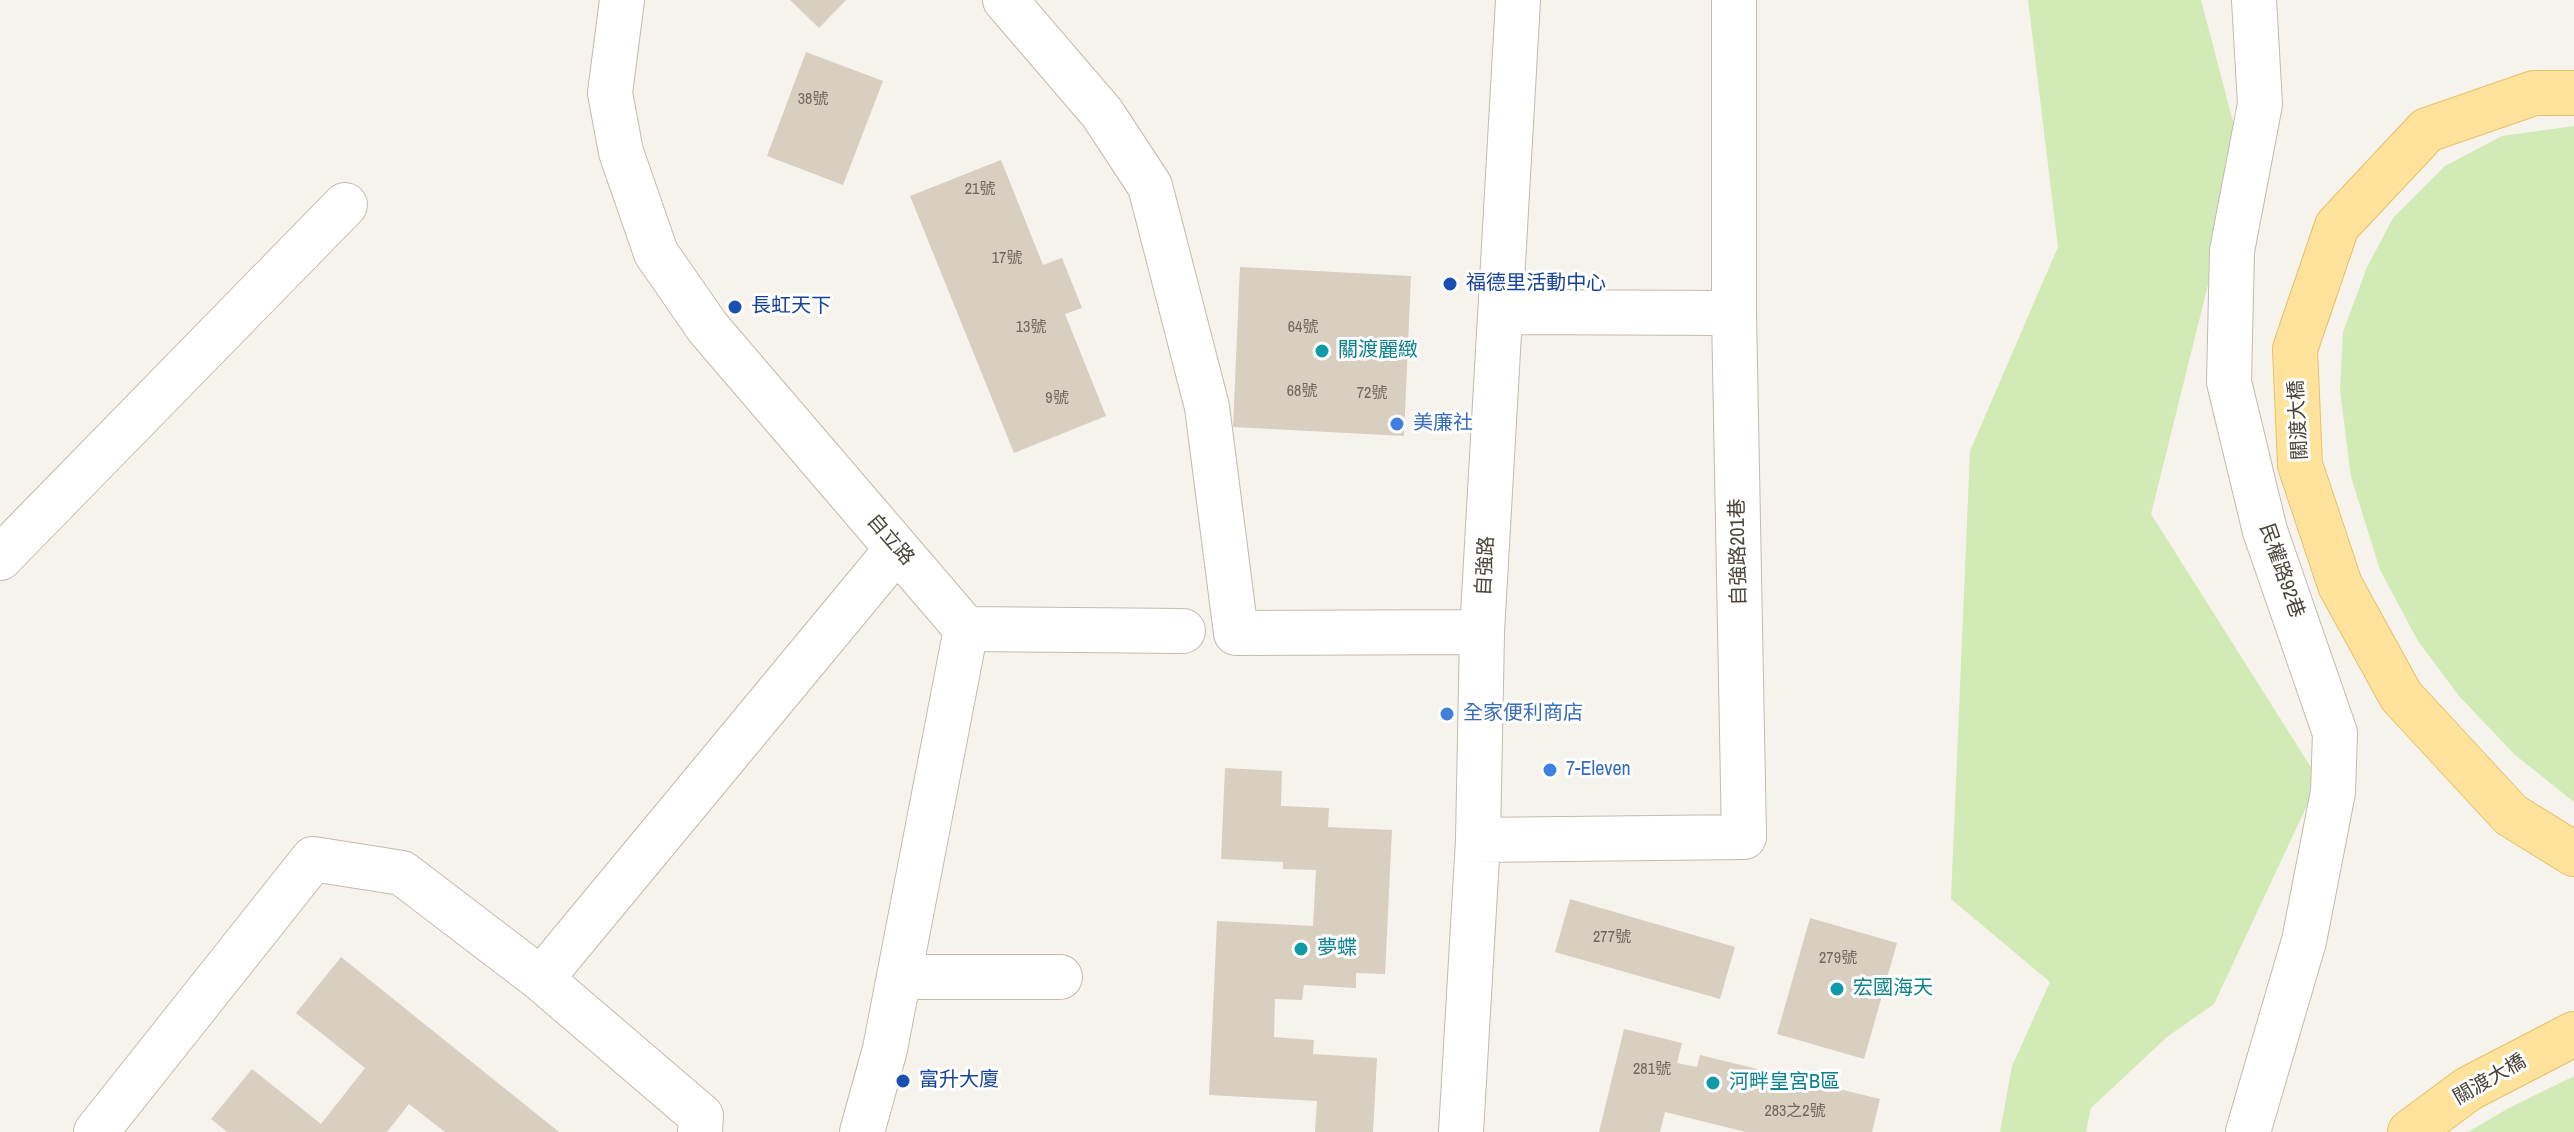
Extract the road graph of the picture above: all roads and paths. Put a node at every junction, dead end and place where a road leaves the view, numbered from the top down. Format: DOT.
graph roads {
  1 [pos="622,0"];
  2 [pos="1005,0"];
  3 [pos="1518,0"];
  4 [pos="1734,0"];
  5 [pos="2254,0"];
  6 [pos="2574,93"];
  7 [pos="345,205"];
  8 [pos="1502,312"];
  9 [pos="1734,313"];
  10 [pos="897,549"];
  11 [pos="0,558"];
  12 [pos="966,629"];
  13 [pos="1183,631"];
  14 [pos="1482,632"];
  15 [pos="1478,840"];
  16 [pos="2574,854"];
  17 [pos="899,977"];
  18 [pos="1060,977"];
  19 [pos="541,979"];
  20 [pos="2574,1034"];
  21 [pos="111,1127"];
  22 [pos="700,1132"];
  23 [pos="862,1132"];
  24 [pos="1461,1132"];
  25 [pos="2248,1132"];
  26 [pos="2410,1132"];
  1 -- 10 [label="street, 自立路"];
  2 -- 14 [label="street"];
  3 -- 8 [label="street, 自強路"];
  4 -- 9 [label="street, 自強路201巷"];
  5 -- 25 [label="street, 民權路92巷"];
  6 -- 16 [label="main road, 關渡大橋"];
  7 -- 11 [label="street"];
  8 -- 9 [label="street"];
  8 -- 14 [label="street, 自強路"];
  9 -- 15 [label="street, 自強路201巷"];
  10 -- 12 [label="street, 自立路"];
  10 -- 19 [label="street"];
  12 -- 13 [label="street"];
  12 -- 17 [label="street"];
  14 -- 15 [label="street, 自強路"];
  15 -- 24 [label="street, 自強路"];
  17 -- 18 [label="street"];
  17 -- 23 [label="street"];
  19 -- 21 [label="street"];
  19 -- 22 [label="street"];
  20 -- 26 [label="main road, 關渡大橋"];
}
